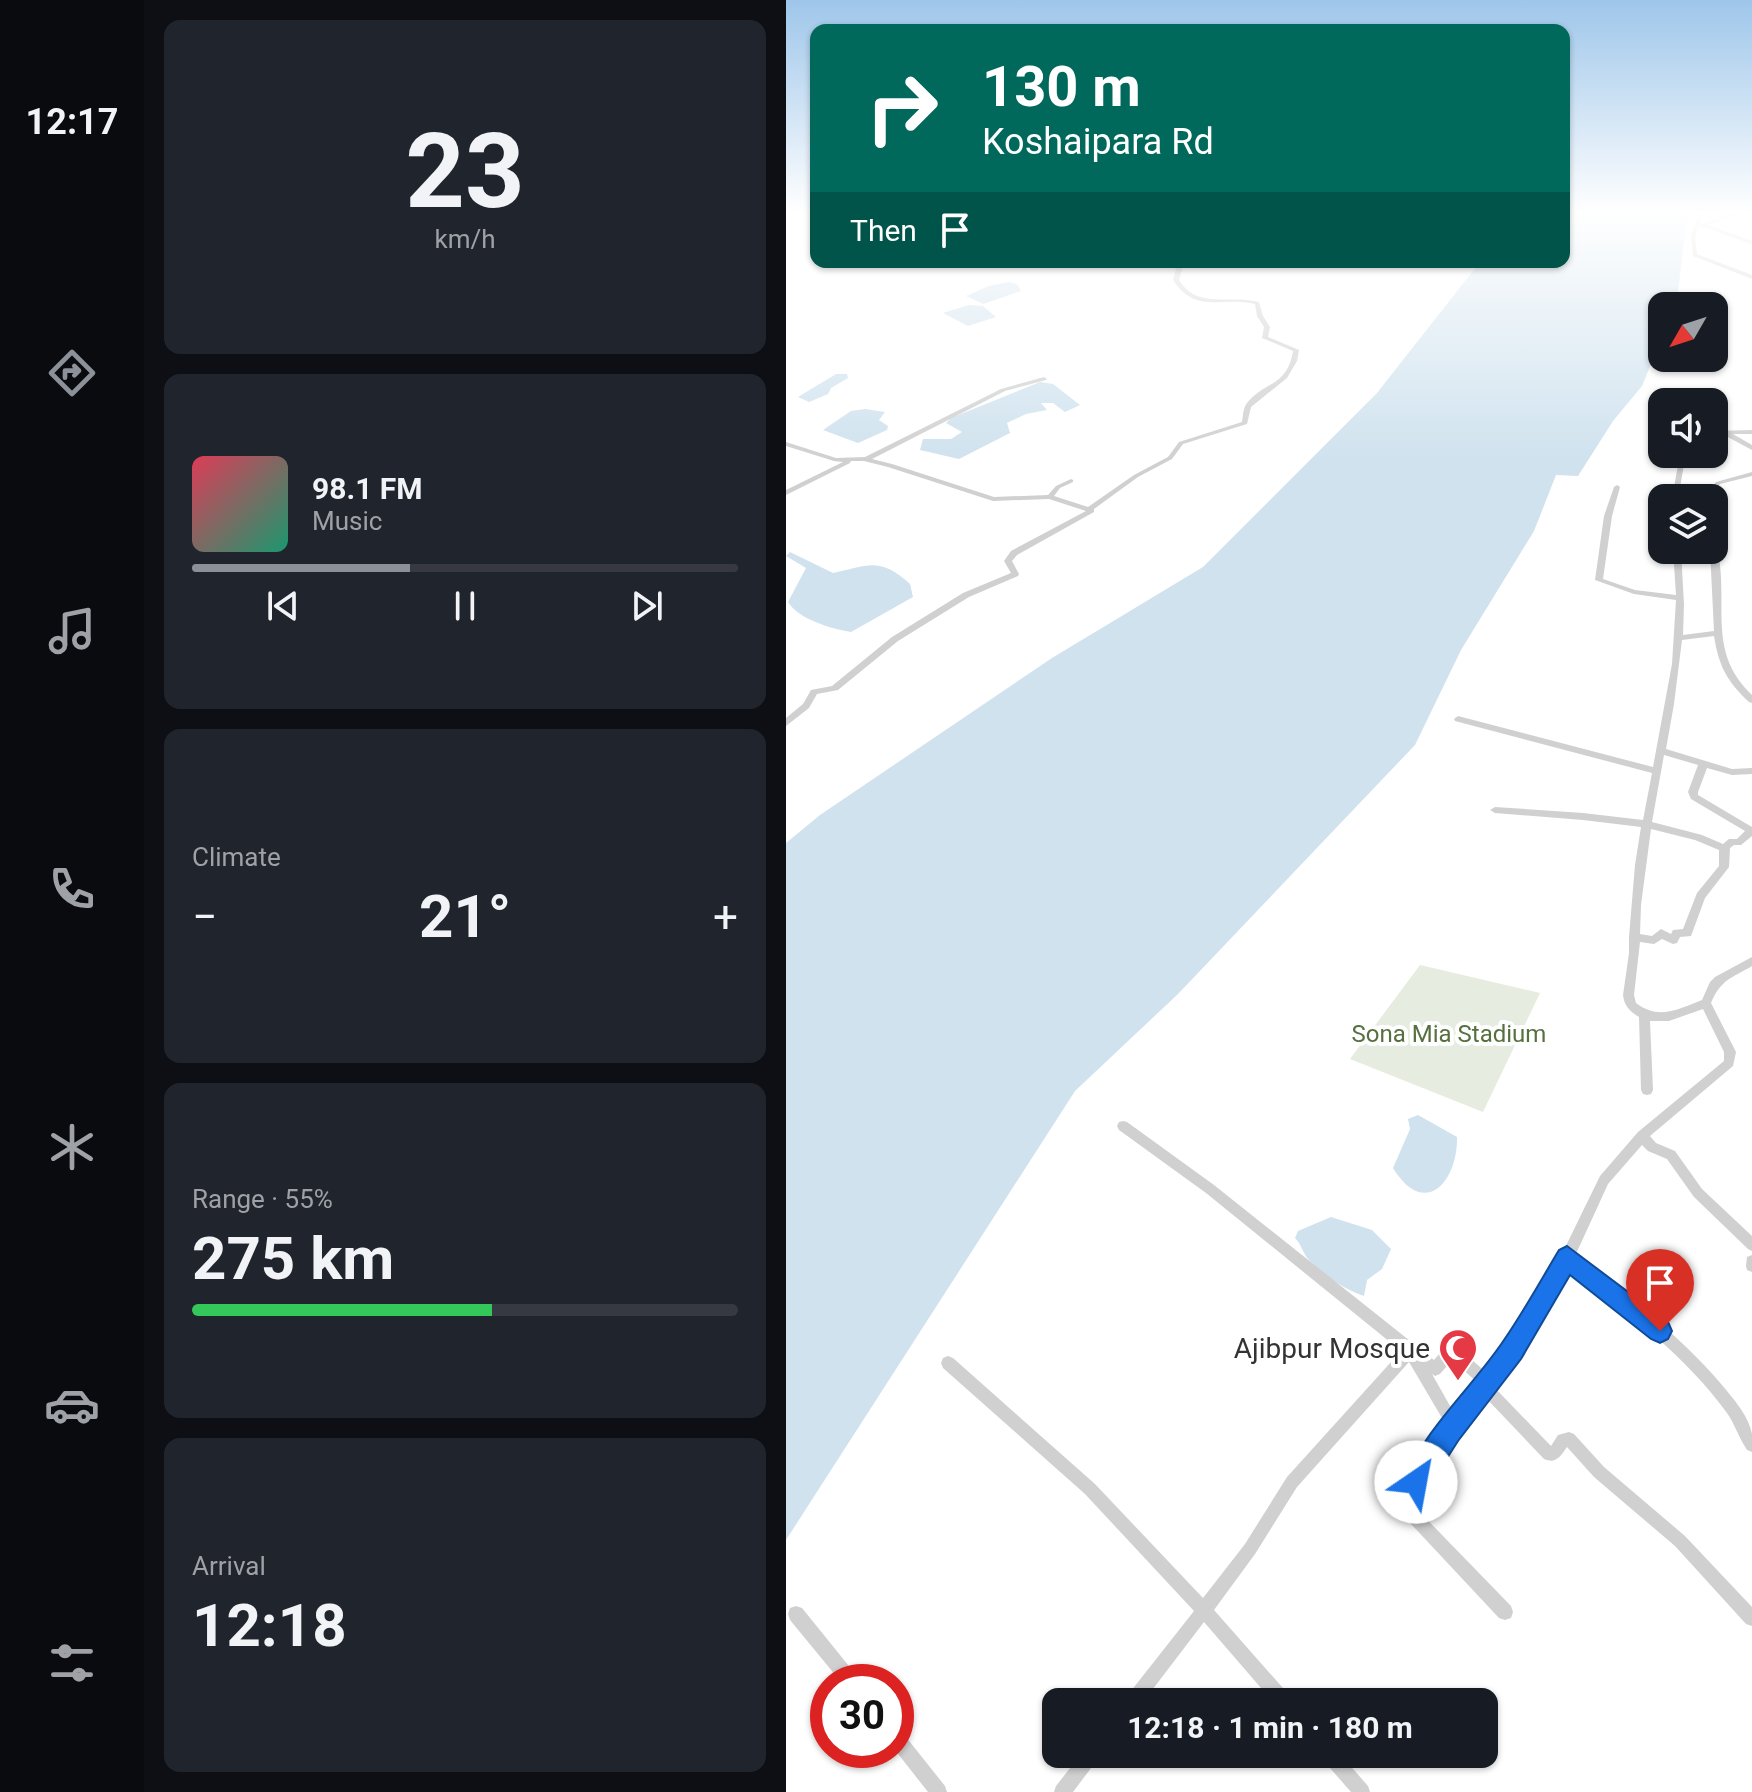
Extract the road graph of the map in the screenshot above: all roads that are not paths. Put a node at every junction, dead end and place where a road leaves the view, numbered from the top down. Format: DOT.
graph roads {
  1 [pos="1187,295"];
  2 [pos="1044,379"];
  3 [pos="1728,432"];
  4 [pos="1752,432"];
  5 [pos="1728,434"];
  6 [pos="786,444"];
  7 [pos="1752,448"];
  8 [pos="864,459"];
  9 [pos="850,461"];
  10 [pos="1752,474"];
  11 [pos="1071,481"];
  12 [pos="1717,484"];
  13 [pos="1617,487"];
  14 [pos="786,493"];
  15 [pos="1050,497"];
  16 [pos="1090,509"];
  17 [pos="1678,564"];
  18 [pos="1716,564"];
  19 [pos="1679,598"];
  20 [pos="1718,633"];
  21 [pos="1677,638"];
  22 [pos="1752,700"];
  23 [pos="1458,719"];
  24 [pos="786,723"];
  25 [pos="1661,751"];
  26 [pos="1703,765"];
  27 [pos="1655,771"];
  28 [pos="1752,771"];
  29 [pos="1495,810"];
  30 [pos="1644,822"];
  31 [pos="1752,831"];
  32 [pos="1726,849"];
  33 [pos="1634,937"];
  34 [pos="1752,961"];
  35 [pos="1706,1003"];
  36 [pos="1644,1012"];
  37 [pos="1647,1090"];
  38 [pos="1123,1126"];
  39 [pos="1642,1136"];
  40 [pos="1752,1245"];
  41 [pos="1567,1258"];
  42 [pos="1410,1351"];
  43 [pos="948,1363"];
  44 [pos="1486,1384"];
  45 [pos="1448,1432"];
  46 [pos="1752,1445"];
  47 [pos="1204,1610"];
  48 [pos="1505,1612"];
  49 [pos="796,1614"];
  50 [pos="1752,1618"];
  51 [pos="836,1664"];
  52 [pos="1144,1688"];
  53 [pos="1272,1688"];
  54 [pos="914,1761"];
  55 [pos="1080,1768"];
  56 [pos="1341,1768"];
  57 [pos="939,1792"];
  58 [pos="1062,1792"];
  59 [pos="1362,1792"];
  1 -- 16 [label="street"];
  2 -- 8 [label="street"];
  3 -- 4 [label="street"];
  5 -- 7 [label="street"];
  6 -- 9 [label="street"];
  8 -- 9 [label="street"];
  8 -- 15 [label="street"];
  9 -- 14 [label="street"];
  10 -- 12 [label="street"];
  11 -- 15 [label="street"];
  13 -- 19 [label="street"];
  15 -- 16 [label="street"];
  16 -- 24 [label="street"];
  17 -- 19 [label="street"];
  18 -- 20 [label="street"];
  19 -- 21 [label="street"];
  20 -- 21 [label="street"];
  20 -- 22 [label="street"];
  21 -- 25 [label="street"];
  23 -- 27 [label="street"];
  25 -- 26 [label="street"];
  25 -- 27 [label="street"];
  26 -- 28 [label="street"];
  26 -- 31 [label="street"];
  27 -- 30 [label="street"];
  29 -- 30 [label="street"];
  30 -- 32 [label="street"];
  30 -- 33 [label="street"];
  31 -- 32 [label="street"];
  32 -- 33 [label="street"];
  33 -- 36 [label="street"];
  34 -- 35 [label="street"];
  35 -- 36 [label="street"];
  35 -- 39 [label="street"];
  36 -- 37 [label="street"];
  38 -- 42 [label="street"];
  39 -- 40 [label="street"];
  39 -- 41 [label="street"];
  41 -- 44 [label="street"];
  41 -- 46 [label="street"];
  42 -- 44 [label="street"];
  42 -- 45 [label="street"];
  42 -- 47 [label="street"];
  43 -- 47 [label="street"];
  44 -- 45 [label="street"];
  44 -- 50 [label="street"];
  45 -- 48 [label="street"];
  47 -- 52 [label="street"];
  47 -- 53 [label="street"];
  49 -- 51 [label="street"];
  54 -- 57 [label="street"];
  55 -- 58 [label="street"];
  56 -- 59 [label="street"];
}
